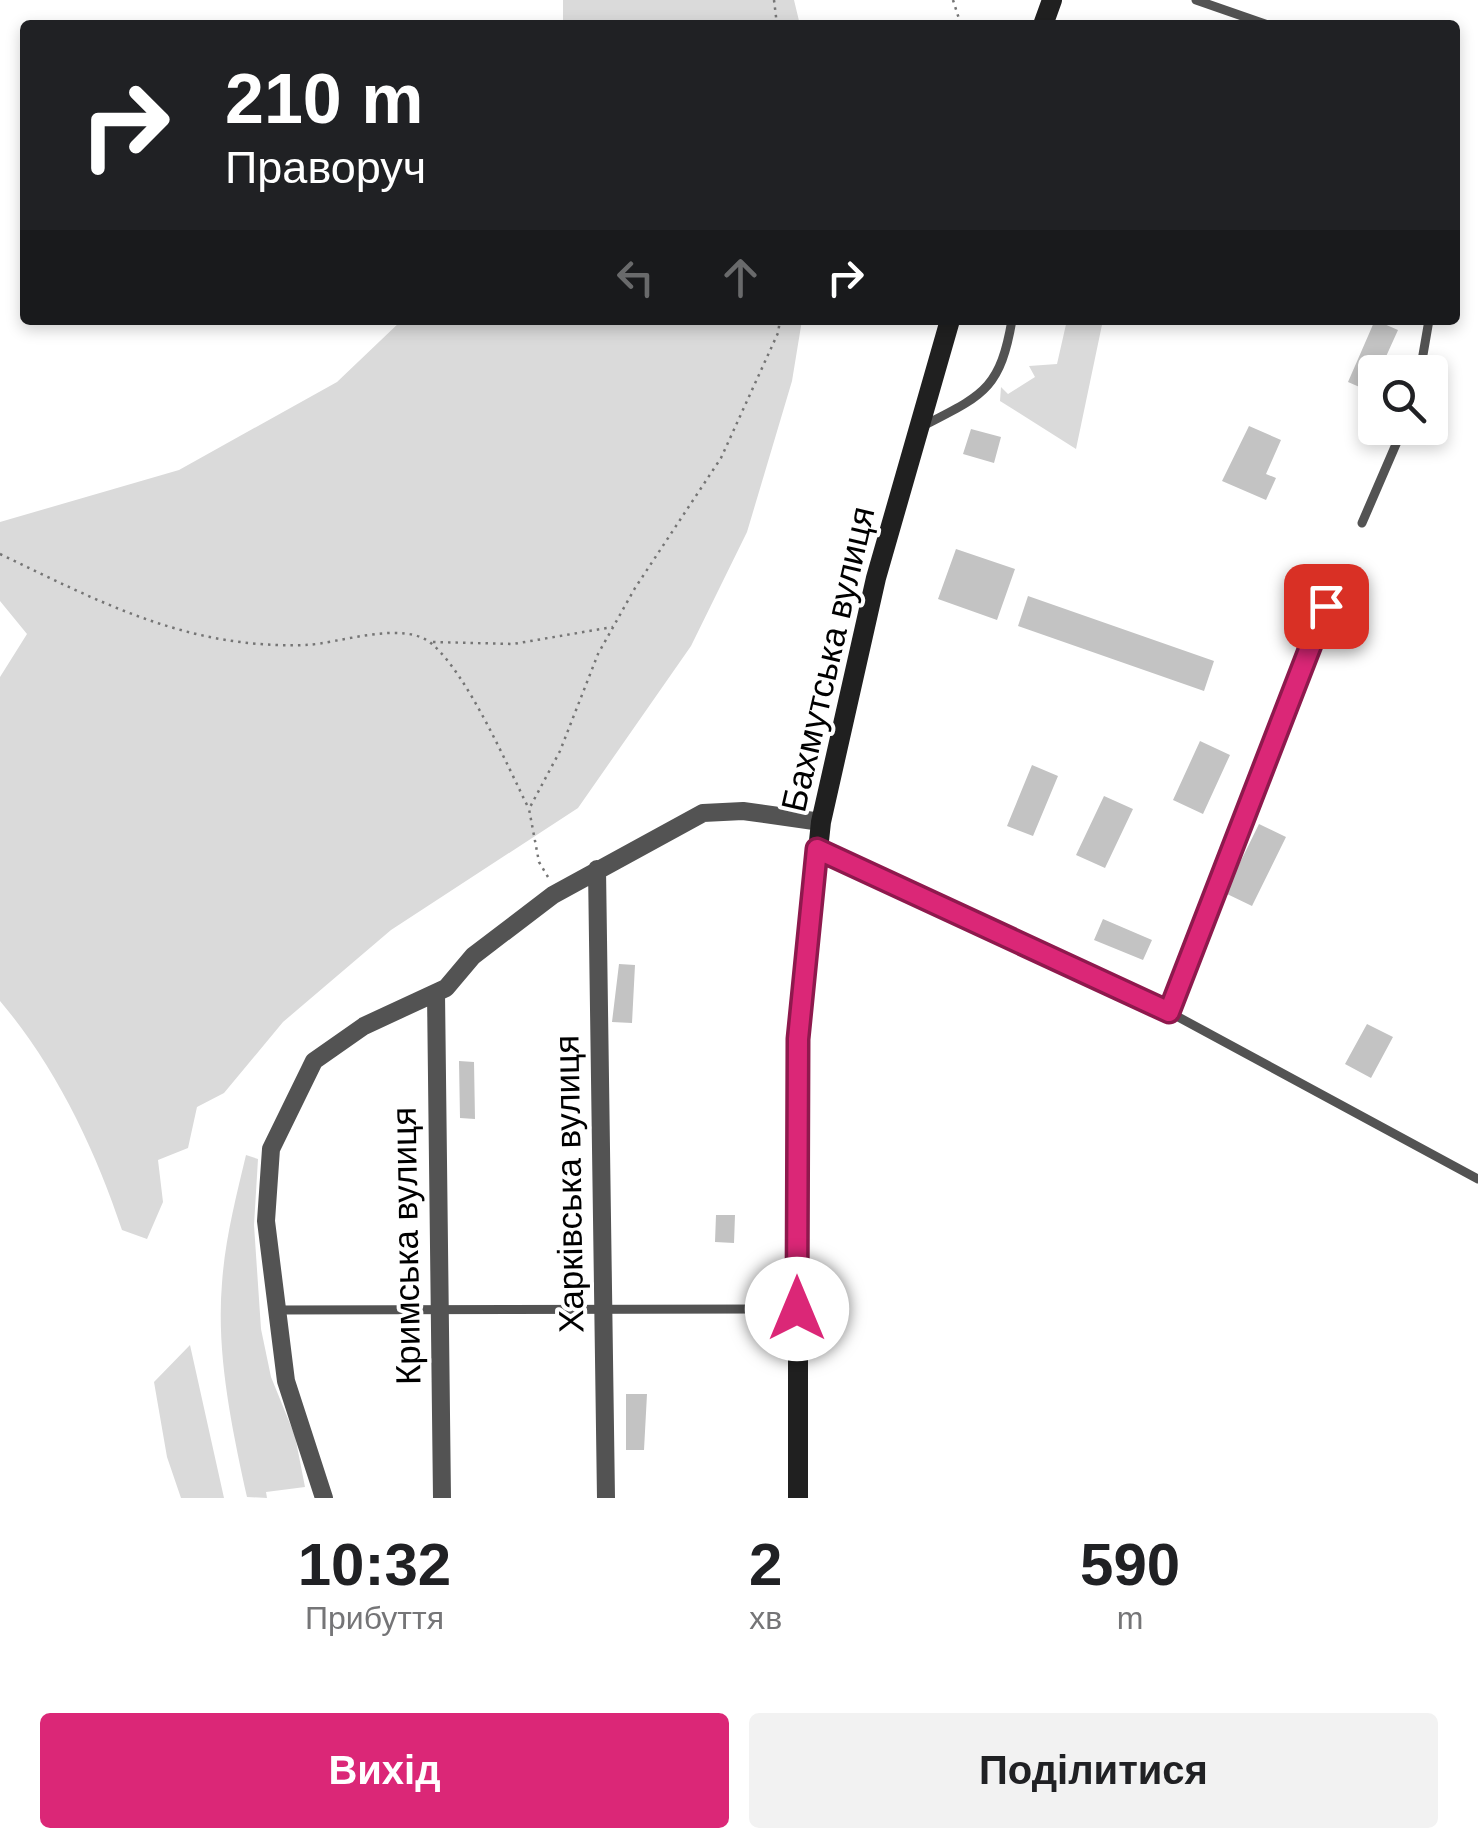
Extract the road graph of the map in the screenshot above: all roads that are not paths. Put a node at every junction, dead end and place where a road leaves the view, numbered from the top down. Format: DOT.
graph roads {
  1 [pos="1196,0"];
  2 [pos="1254,20"];
  3 [pos="949,325"];
  4 [pos="1011,325"];
  5 [pos="1428,325"];
  6 [pos="1423,355"];
  7 [pos="920,427"];
  8 [pos="1396,445"];
  9 [pos="1362,524"];
  10 [pos="1326,606"];
  11 [pos="821,822"];
  12 [pos="817,849"];
  13 [pos="597,869"];
  14 [pos="436,992"];
  15 [pos="1169,1012"];
  16 [pos="1478,1178"];
  17 [pos="604,1306"];
  18 [pos="797,1309"];
  19 [pos="274,1310"];
  20 [pos="438,1310"];
  21 [pos="324,1498"];
  22 [pos="442,1498"];
  23 [pos="606,1498"];
  24 [pos="798,1498"];
  1 -- 2 [label="lane"];
  3 -- 7 [label="main road, Бахмутська вулиця"];
  4 -- 7 [label="lane"];
  5 -- 6 [label="lane"];
  7 -- 11 [label="main road, Бахмутська вулиця"];
  8 -- 9 [label="lane"];
  10 -- 15 [label="lane"];
  11 -- 12 [label="main road, Бахмутська вулиця"];
  11 -- 13 [label="street"];
  12 -- 15 [label="lane"];
  12 -- 18 [label="main road, Бахмутська вулиця"];
  13 -- 14 [label="street"];
  13 -- 17 [label="street, Харківська вулиця"];
  14 -- 19 [label="street"];
  14 -- 20 [label="street, Кримська вулиця"];
  15 -- 16 [label="lane"];
  17 -- 18 [label="lane"];
  17 -- 20 [label="lane"];
  17 -- 23 [label="street, Харківська вулиця"];
  18 -- 24 [label="main road, Бахмутська вулиця"];
  19 -- 20 [label="lane"];
  19 -- 21 [label="street"];
  20 -- 22 [label="street, Кримська вулиця"];
}
